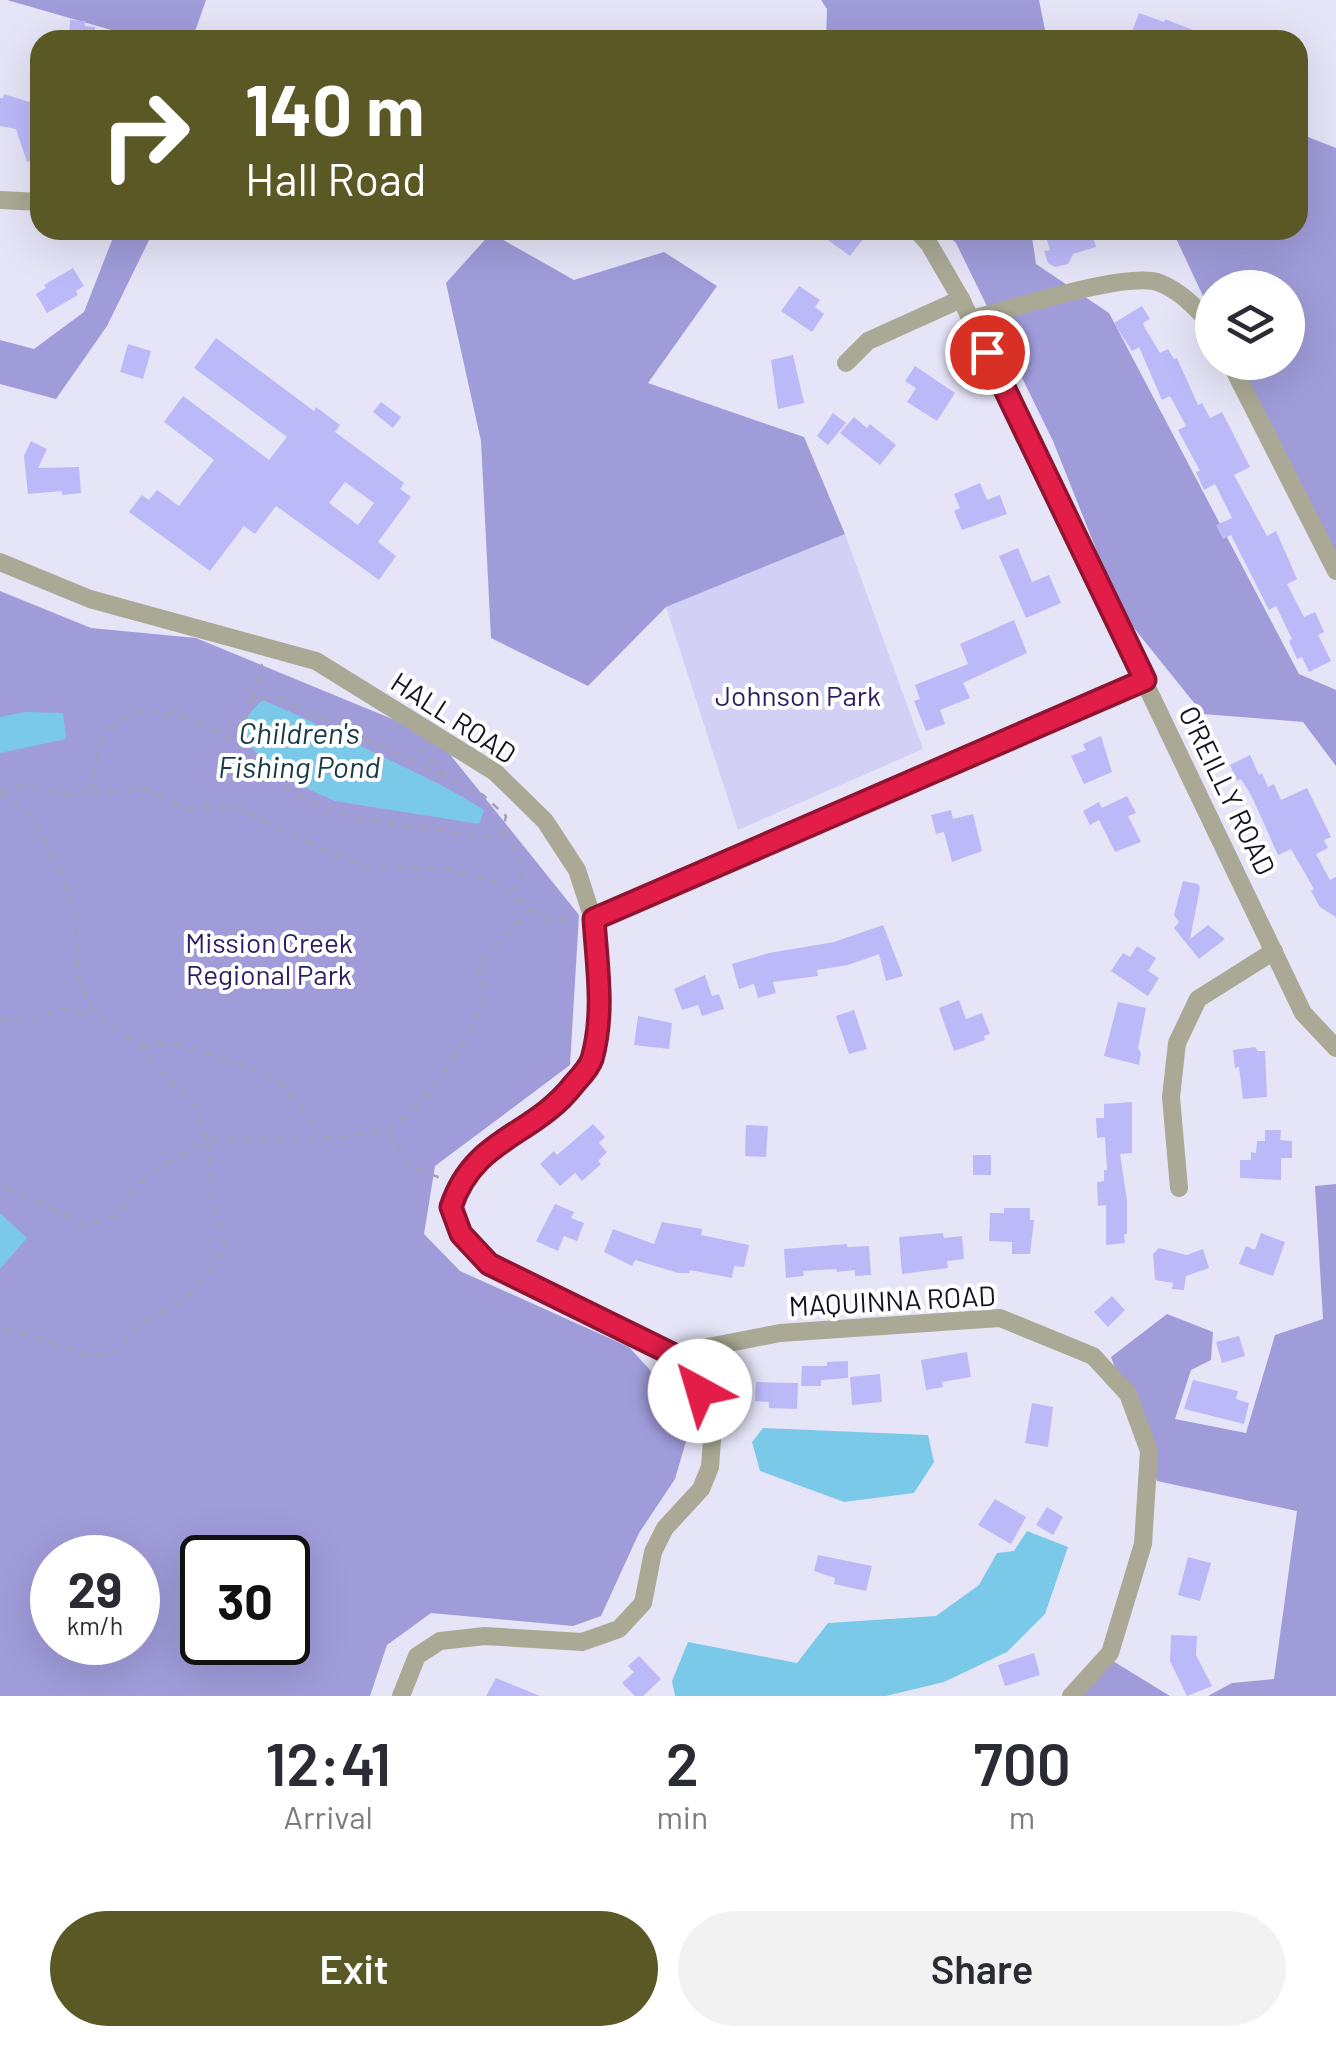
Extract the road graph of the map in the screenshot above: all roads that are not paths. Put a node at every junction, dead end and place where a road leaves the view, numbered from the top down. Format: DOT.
graph roads {
  1 [pos="0,200"];
  2 [pos="30,202"];
  3 [pos="925,240"];
  4 [pos="961,299"];
  5 [pos="1195,309"];
  6 [pos="971,320"];
  7 [pos="846,363"];
  8 [pos="1239,380"];
  9 [pos="0,562"];
  10 [pos="1336,571"];
  11 [pos="1145,680"];
  12 [pos="594,919"];
  13 [pos="1274,951"];
  14 [pos="1336,1048"];
  15 [pos="1179,1188"];
  16 [pos="672,1354"];
  17 [pos="401,1696"];
  18 [pos="1071,1696"];
  1 -- 2 [label="street"];
  3 -- 4 [label="street, O'REILLY ROAD"];
  4 -- 6 [label="street, O'REILLY ROAD"];
  4 -- 7 [label="street"];
  5 -- 6 [label="street"];
  6 -- 11 [label="street, O'REILLY ROAD"];
  8 -- 10 [label="street"];
  9 -- 12 [label="street, HALL ROAD"];
  11 -- 12 [label="street"];
  11 -- 13 [label="street, O'REILLY ROAD"];
  12 -- 16 [label="street, HALL ROAD"];
  13 -- 14 [label="street, O'REILLY ROAD"];
  13 -- 15 [label="street"];
  16 -- 17 [label="street"];
  16 -- 18 [label="street, MAQUINNA ROAD"];
}
